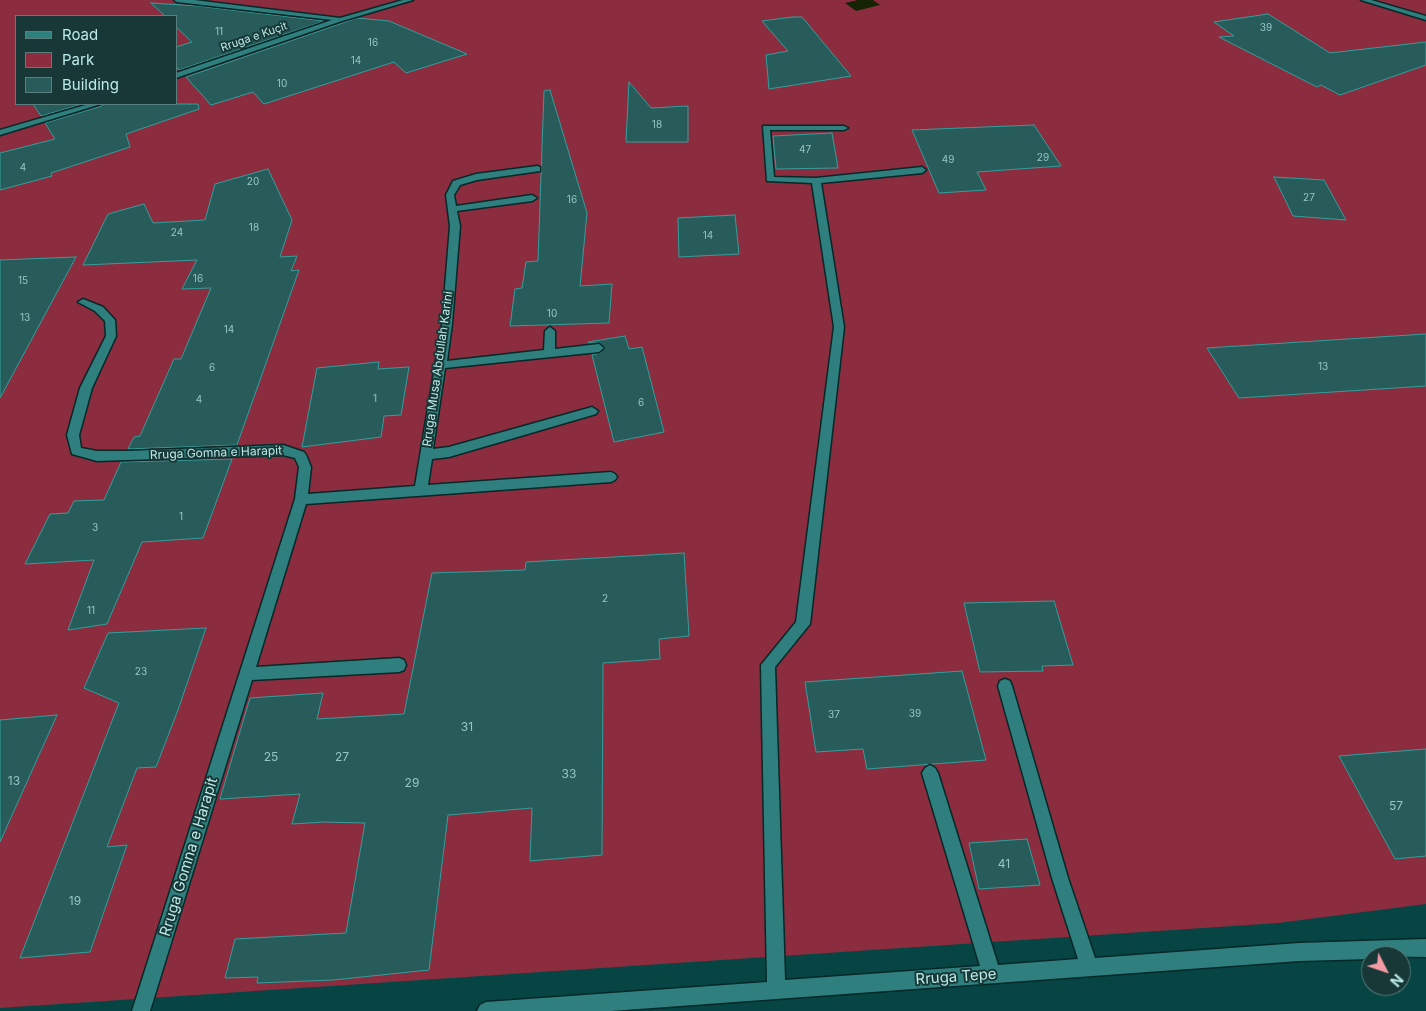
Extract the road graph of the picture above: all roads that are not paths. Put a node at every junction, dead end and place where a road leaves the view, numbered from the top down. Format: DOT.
graph roads {
  1 [pos="178,0"];
  2 [pos="410,0"];
  3 [pos="1364,0"];
  4 [pos="1426,18"];
  5 [pos="340,20"];
  6 [pos="178,75"];
  7 [pos="94,105"];
  8 [pos="844,128"];
  9 [pos="0,133"];
  10 [pos="538,169"];
  11 [pos="922,170"];
  12 [pos="816,181"];
  13 [pos="532,198"];
  14 [pos="452,209"];
  15 [pos="83,302"];
  16 [pos="550,331"];
  17 [pos="600,348"];
  18 [pos="549,354"];
  19 [pos="441,364"];
  20 [pos="592,410"];
  21 [pos="426,455"];
  22 [pos="611,477"];
  23 [pos="420,490"];
  24 [pos="302,499"];
  25 [pos="399,665"];
  26 [pos="246,674"];
  27 [pos="1005,686"];
  28 [pos="930,773"];
  29 [pos="1426,948"];
  30 [pos="1089,967"];
  31 [pos="992,975"];
  32 [pos="776,990"];
  33 [pos="141,1011"];
  34 [pos="486,1011"];
  1 -- 5 [label="street, Rruga e Kuçit"];
  2 -- 5 [label="street, Rruga e Kuçit"];
  3 -- 4 [label="street"];
  5 -- 6 [label="street, Rruga e Kuçit"];
  7 -- 9 [label="street"];
  8 -- 12 [label="street"];
  10 -- 14 [label="street, Rruga Musa Abdullah Karini"];
  11 -- 12 [label="street"];
  12 -- 32 [label="street"];
  13 -- 14 [label="street"];
  14 -- 19 [label="street, Rruga Musa Abdullah Karini"];
  15 -- 24 [label="street, Rruga Gomna e Harapit"];
  16 -- 18 [label="street"];
  17 -- 18 [label="street"];
  18 -- 19 [label="street"];
  19 -- 21 [label="street, Rruga Musa Abdullah Karini"];
  20 -- 21 [label="street"];
  21 -- 23 [label="street, Rruga Musa Abdullah Karini"];
  22 -- 23 [label="street"];
  23 -- 24 [label="street"];
  24 -- 26 [label="street, Rruga Gomna e Harapit"];
  25 -- 26 [label="street"];
  26 -- 33 [label="street, Rruga Gomna e Harapit"];
  27 -- 30 [label="street"];
  28 -- 31 [label="street"];
  29 -- 30 [label="street, Rruga Tepe"];
  30 -- 31 [label="street, Rruga Tepe"];
  31 -- 32 [label="street, Rruga Tepe"];
  32 -- 34 [label="street, Rruga Tepe"];
}
